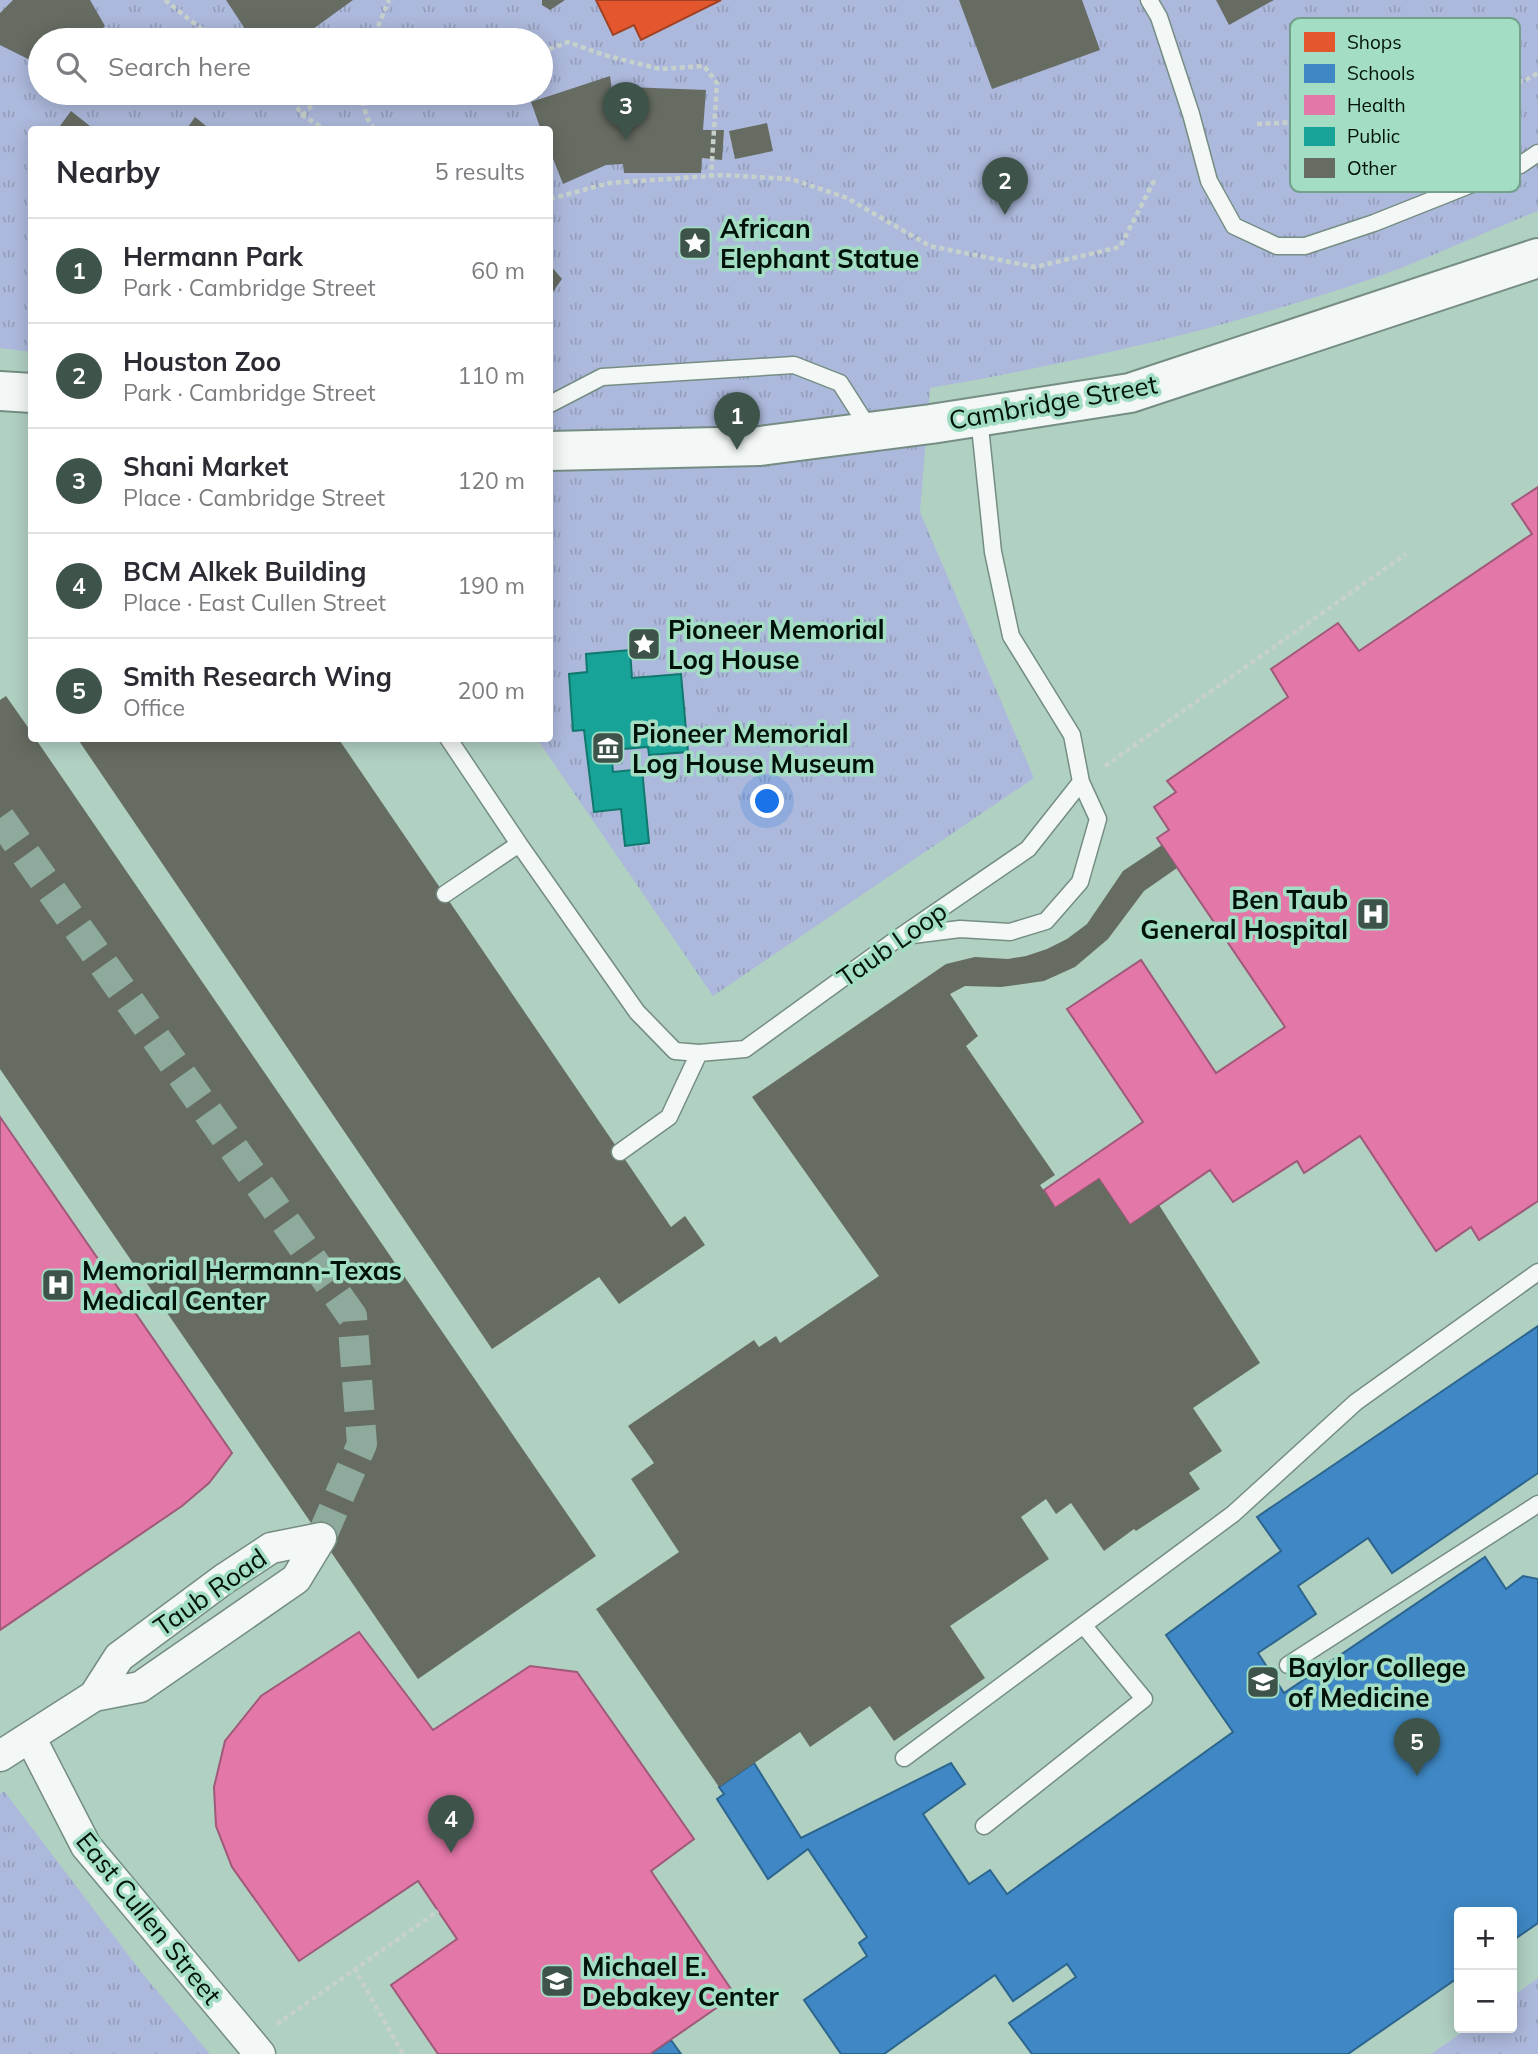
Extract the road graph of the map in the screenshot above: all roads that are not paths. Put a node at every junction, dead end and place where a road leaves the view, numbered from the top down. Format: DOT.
graph roads {
  1 [pos="1149,0"];
  2 [pos="1538,153"];
  3 [pos="1520,165"];
  4 [pos="1452,192"];
  5 [pos="1538,258"];
  6 [pos="0,391"];
  7 [pos="28,393"];
  8 [pos="553,402"];
  9 [pos="979,416"];
  10 [pos="872,432"];
  11 [pos="553,451"];
  12 [pos="451,742"];
  13 [pos="1081,782"];
  14 [pos="519,844"];
  15 [pos="445,894"];
  16 [pos="901,936"];
  17 [pos="699,1053"];
  18 [pos="620,1152"];
  19 [pos="1538,1272"];
  20 [pos="1538,1504"];
  21 [pos="1084,1626"];
  22 [pos="1288,1665"];
  23 [pos="94,1696"];
  24 [pos="30,1737"];
  25 [pos="0,1756"];
  26 [pos="904,1758"];
  27 [pos="984,1826"];
  28 [pos="256,2048"];
  1 -- 4 [label="lane"];
  2 -- 3 [label="lane"];
  5 -- 9 [label="street, Cambridge Street"];
  6 -- 7 [label="street"];
  8 -- 10 [label="lane"];
  9 -- 10 [label="street, Cambridge Street"];
  9 -- 13 [label="lane"];
  10 -- 11 [label="street, Cambridge Street"];
  12 -- 14 [label="lane, Taub Loop"];
  13 -- 16 [label="lane, Taub Loop"];
  13 -- 16 [label="lane"];
  14 -- 15 [label="lane"];
  14 -- 17 [label="lane, Taub Loop"];
  16 -- 17 [label="lane, Taub Loop"];
  17 -- 18 [label="lane"];
  19 -- 21 [label="lane"];
  20 -- 22 [label="lane"];
  21 -- 26 [label="lane"];
  21 -- 27 [label="lane"];
  23 -- 23 [label="street, Taub Road"];
  23 -- 24 [label="street"];
  24 -- 25 [label="street"];
  24 -- 28 [label="street, East Cullen Street"];
}
